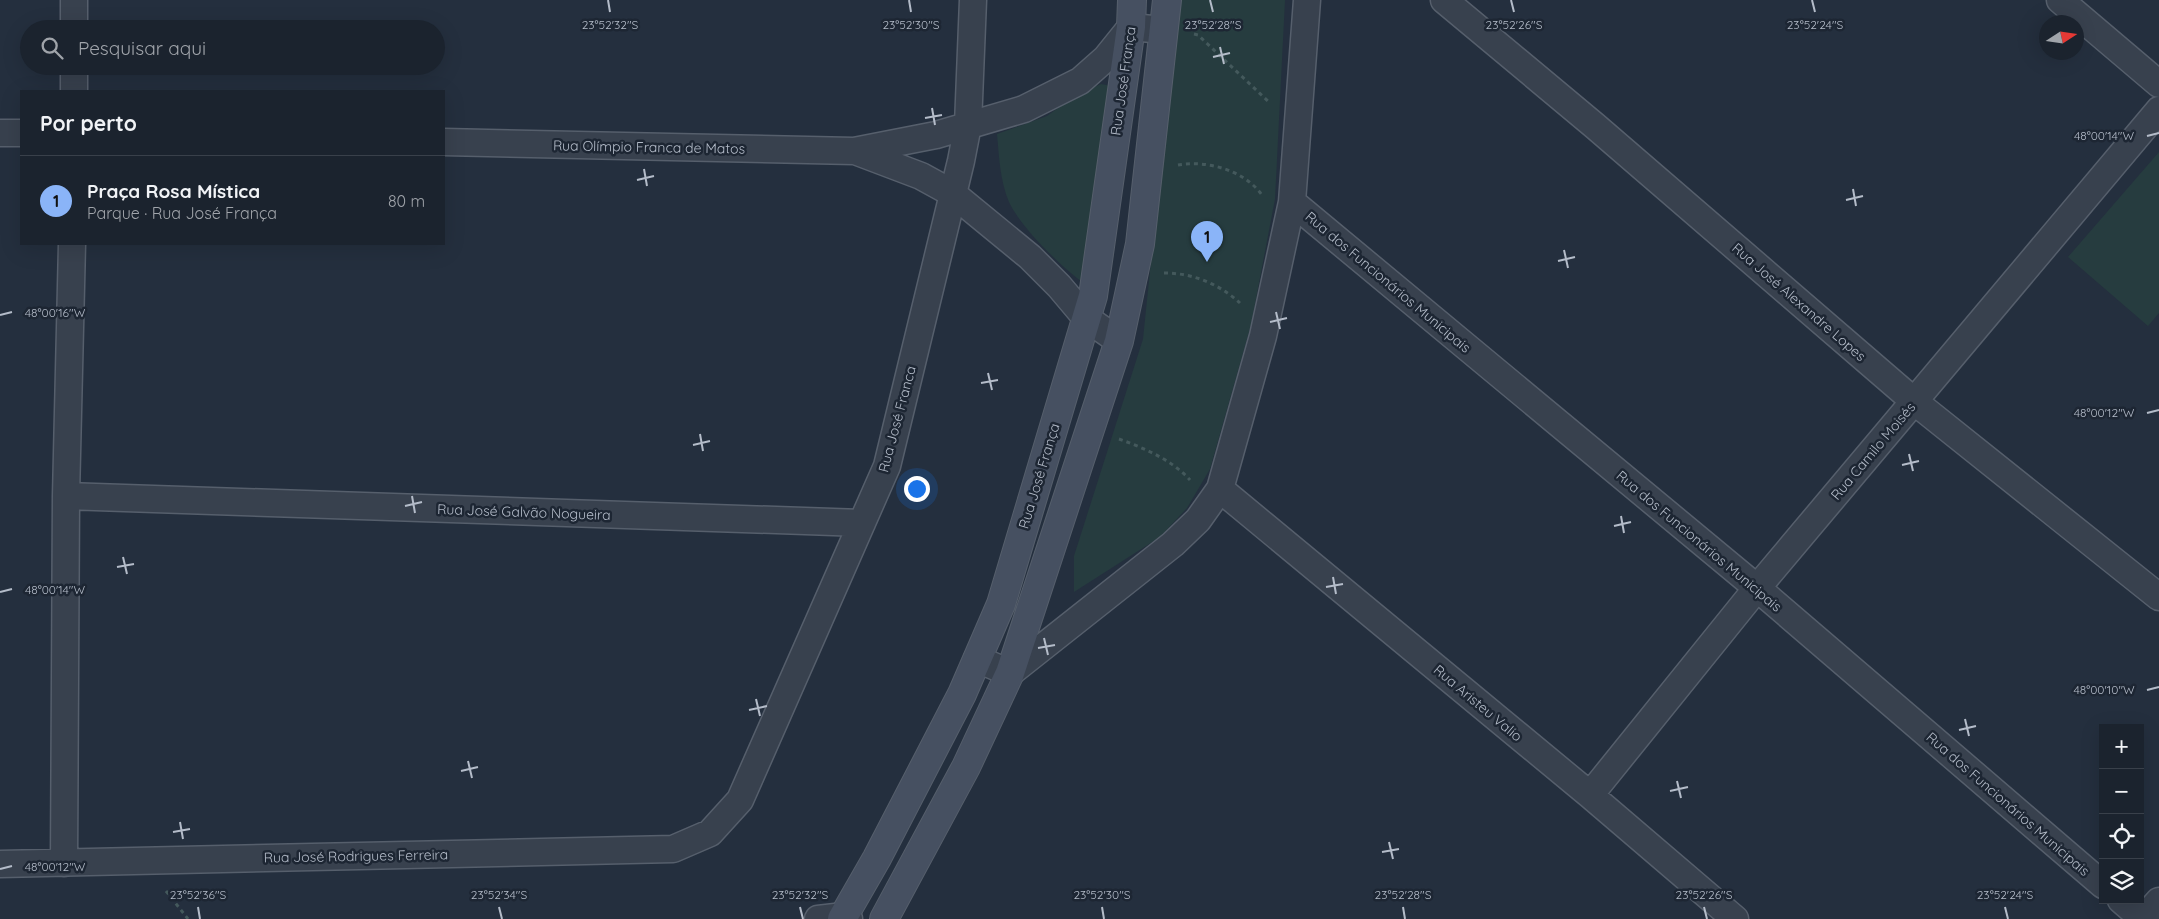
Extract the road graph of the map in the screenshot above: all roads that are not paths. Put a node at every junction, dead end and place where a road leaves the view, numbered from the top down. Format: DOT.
graph roads {
  1 [pos="74,0"];
  2 [pos="973,0"];
  3 [pos="1132,0"];
  4 [pos="1167,0"];
  5 [pos="1306,0"];
  6 [pos="1444,0"];
  7 [pos="2060,0"];
  8 [pos="74,20"];
  9 [pos="1131,27"];
  10 [pos="1164,30"];
  11 [pos="74,75"];
  12 [pos="2159,84"];
  13 [pos="74,90"];
  14 [pos="2159,110"];
  15 [pos="968,125"];
  16 [pos="0,133"];
  17 [pos="20,133"];
  18 [pos="445,142"];
  19 [pos="854,151"];
  20 [pos="952,193"];
  21 [pos="1292,202"];
  22 [pos="72,245"];
  23 [pos="1086,318"];
  24 [pos="1119,341"];
  25 [pos="1915,402"];
  26 [pos="66,496"];
  27 [pos="1215,496"];
  28 [pos="862,523"];
  29 [pos="1757,588"];
  30 [pos="2159,597"];
  31 [pos="977,659"];
  32 [pos="1010,673"];
  33 [pos="1590,795"];
  34 [pos="710,833"];
  35 [pos="64,863"];
  36 [pos="0,864"];
  37 [pos="2099,882"];
  38 [pos="2159,901"];
  39 [pos="2126,904"];
  40 [pos="838,918"];
  41 [pos="884,919"];
  42 [pos="1735,919"];
  43 [pos="2143,919"];
  1 -- 8 [label="street"];
  2 -- 15 [label="street, Rua José Franca"];
  3 -- 9 [label="main road, Rua José França"];
  4 -- 10 [label="main road"];
  5 -- 21 [label="street"];
  6 -- 25 [label="street, Rua José Alexandre Lopes"];
  7 -- 12 [label="street"];
  9 -- 10 [label="street"];
  9 -- 15 [label="street, Rua Olímpio Franca de Matos"];
  9 -- 23 [label="main road, Rua José França"];
  10 -- 24 [label="main road"];
  11 -- 13 [label="street"];
  14 -- 25 [label="street, Rua Camilo Moisés"];
  15 -- 19 [label="street, Rua Olímpio Franca de Matos"];
  15 -- 20 [label="street, Rua José Franca"];
  16 -- 17 [label="street"];
  18 -- 19 [label="street, Rua Olímpio Franca de Matos"];
  19 -- 20 [label="street, Rua Olímpio Franca de Matos"];
  20 -- 23 [label="street, Rua Olímpio Franca de Matos"];
  20 -- 28 [label="street, Rua José Franca"];
  21 -- 27 [label="street"];
  21 -- 29 [label="street, Rua dos Funcionários Municipais"];
  22 -- 26 [label="street"];
  23 -- 24 [label="street, Rua Olímpio Franca de Matos"];
  23 -- 31 [label="main road, Rua José França"];
  24 -- 32 [label="main road"];
  25 -- 29 [label="street, Rua Camilo Moisés"];
  25 -- 30 [label="street, Rua José Alexandre Lopes"];
  26 -- 28 [label="street, Rua José Galvão Nogueira"];
  26 -- 35 [label="street"];
  27 -- 32 [label="street"];
  27 -- 33 [label="street, Rua Aristeu Valio"];
  28 -- 34 [label="street, Rua José Franca"];
  29 -- 33 [label="street, Rua Camilo Moisés"];
  29 -- 37 [label="street, Rua dos Funcionários Municipais"];
  31 -- 32 [label="street"];
  31 -- 40 [label="main road, Rua José França"];
  32 -- 41 [label="main road"];
  33 -- 42 [label="street, Rua Aristeu Valio"];
  34 -- 35 [label="street, Rua José Rodrigues Ferreira"];
  35 -- 36 [label="street, Rua José Rodrigues Ferreira"];
  38 -- 43 [label="street"];
  39 -- 43 [label="street"];
}
